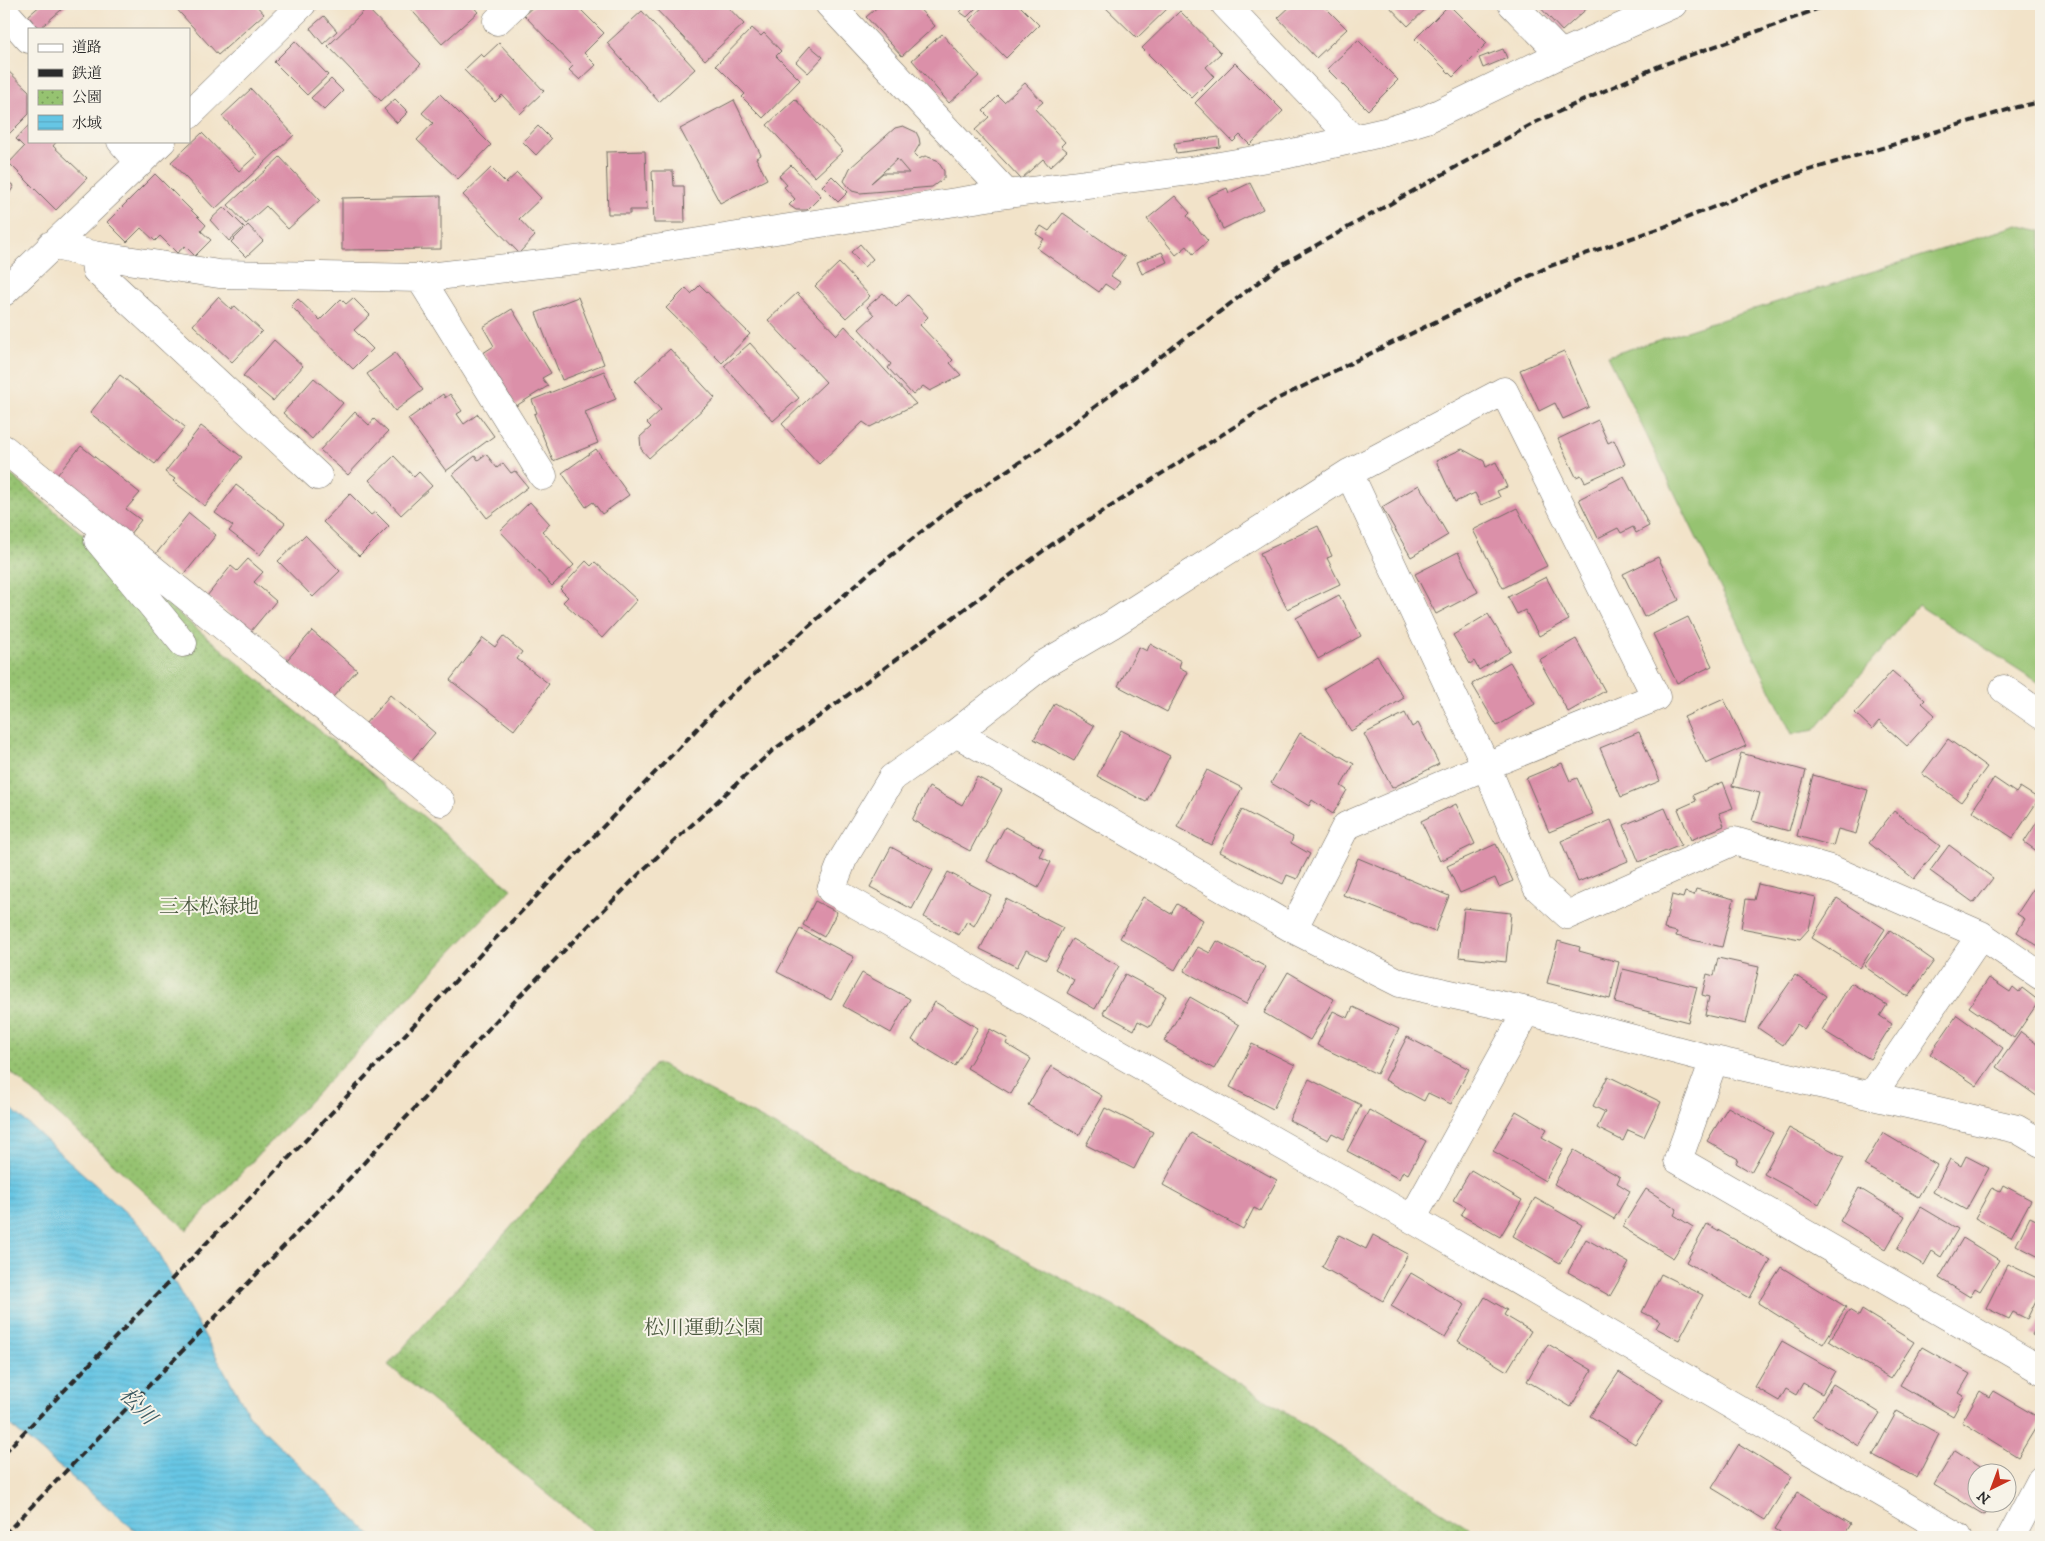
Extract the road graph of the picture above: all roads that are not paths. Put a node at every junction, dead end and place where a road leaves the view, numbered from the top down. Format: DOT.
graph roads {
  1 [pos="302,4"];
  2 [pos="831,4"];
  3 [pos="1225,4"];
  4 [pos="1512,4"];
  5 [pos="1673,4"];
  6 [pos="4,11"];
  7 [pos="28,38"];
  8 [pos="1561,54"];
  9 [pos="190,114"];
  10 [pos="1353,139"];
  11 [pos="121,142"];
  12 [pos="161,142"];
  13 [pos="140,163"];
  14 [pos="1007,194"];
  15 [pos="51,245"];
  16 [pos="94,255"];
  17 [pos="420,278"];
  18 [pos="4,292"];
  19 [pos="4,449"];
  20 [pos="1349,473"];
  21 [pos="318,476"];
  22 [pos="544,476"];
  23 [pos="60,495"];
  24 [pos="183,643"];
  25 [pos="2004,689"];
  26 [pos="2041,715"];
  27 [pos="956,733"];
  28 [pos="1486,766"];
  29 [pos="441,802"];
  30 [pos="1293,929"];
  31 [pos="1981,935"];
  32 [pos="2041,976"];
  33 [pos="1527,1011"];
  34 [pos="1714,1060"];
  35 [pos="1872,1095"];
  36 [pos="2041,1143"];
  37 [pos="1412,1219"];
  38 [pos="2041,1370"];
  39 [pos="2041,1480"];
  40 [pos="1958,1537"];
  41 [pos="2011,1537"];
  1 -- 9 [label="street"];
  2 -- 14 [label="street"];
  3 -- 10 [label="street"];
  4 -- 8 [label="street"];
  5 -- 8 [label="street"];
  6 -- 7 [label="street"];
  8 -- 10 [label="street"];
  10 -- 14 [label="street"];
  11 -- 13 [label="street"];
  12 -- 13 [label="street"];
  13 -- 15 [label="street"];
  14 -- 17 [label="street"];
  15 -- 16 [label="street"];
  15 -- 18 [label="street"];
  16 -- 17 [label="street"];
  16 -- 21 [label="street"];
  17 -- 22 [label="street"];
  19 -- 23 [label="street"];
  20 -- 27 [label="street"];
  20 -- 28 [label="street"];
  20 -- 28 [label="street"];
  23 -- 24 [label="street"];
  23 -- 29 [label="street"];
  25 -- 26 [label="street"];
  27 -- 30 [label="street"];
  27 -- 37 [label="street"];
  28 -- 30 [label="street"];
  28 -- 31 [label="street"];
  30 -- 33 [label="street"];
  31 -- 32 [label="street"];
  31 -- 35 [label="street"];
  33 -- 34 [label="street"];
  33 -- 37 [label="street"];
  34 -- 35 [label="street"];
  34 -- 38 [label="street"];
  35 -- 36 [label="street"];
  37 -- 40 [label="street"];
  39 -- 41 [label="street"];
}
